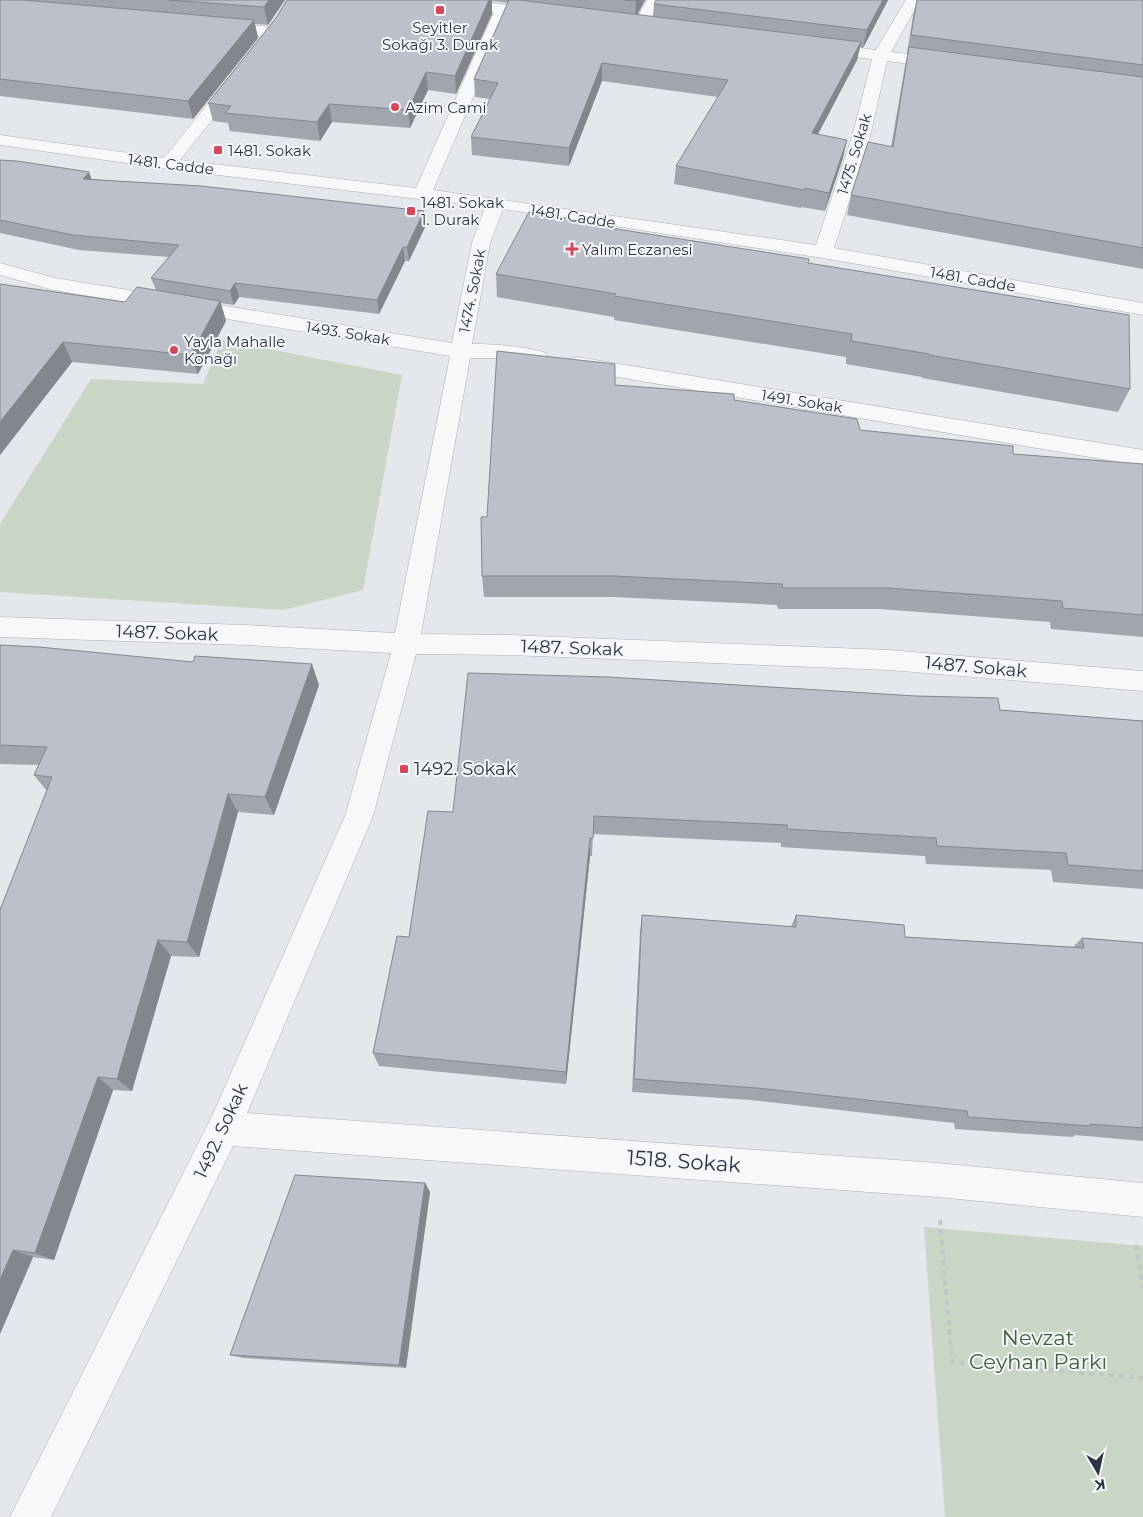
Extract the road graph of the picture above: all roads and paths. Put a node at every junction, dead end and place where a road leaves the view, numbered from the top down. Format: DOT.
graph roads {
  1 [pos="435,0"];
  2 [pos="654,0"];
  3 [pos="913,0"];
  4 [pos="502,10"];
  5 [pos="552,15"];
  6 [pos="284,16"];
  7 [pos="205,27"];
  8 [pos="660,27"];
  9 [pos="273,32"];
  10 [pos="804,46"];
  11 [pos="261,48"];
  12 [pos="881,55"];
  13 [pos="959,66"];
  14 [pos="242,71"];
  15 [pos="0,140"];
  16 [pos="168,164"];
  17 [pos="422,194"];
  18 [pos="496,204"];
  19 [pos="823,252"];
  20 [pos="0,269"];
  21 [pos="1143,309"];
  22 [pos="460,351"];
  23 [pos="1143,458"];
  24 [pos="0,627"];
  25 [pos="406,644"];
  26 [pos="1143,681"];
  27 [pos="224,1128"];
  28 [pos="937,1180"];
  29 [pos="1143,1200"];
  30 [pos="1136,1245"];
  31 [pos="1143,1288"];
  32 [pos="1143,1378"];
  33 [pos="30,1517"];
  1 -- 4 [label="street"];
  2 -- 8 [label="street"];
  3 -- 12 [label="street, 1475. Sokak"];
  4 -- 5 [label="street"];
  4 -- 17 [label="street"];
  6 -- 9 [label="street"];
  7 -- 9 [label="street"];
  9 -- 11 [label="street"];
  10 -- 12 [label="street"];
  12 -- 13 [label="street"];
  12 -- 19 [label="street, 1475. Sokak"];
  14 -- 16 [label="street"];
  15 -- 16 [label="street, 1481. Cadde"];
  16 -- 17 [label="street, 1481. Cadde"];
  17 -- 18 [label="street, 1481. Cadde"];
  18 -- 19 [label="street, 1481. Cadde"];
  18 -- 22 [label="street, 1474. Sokak"];
  19 -- 21 [label="street, 1481. Cadde"];
  20 -- 22 [label="street, 1493. Sokak"];
  22 -- 23 [label="street, 1491. Sokak"];
  22 -- 25 [label="street, 1492. Sokak"];
  24 -- 25 [label="street, 1487. Sokak"];
  25 -- 26 [label="street, 1487. Sokak"];
  25 -- 27 [label="street, 1492. Sokak"];
  27 -- 28 [label="street, 1518. Sokak"];
  27 -- 33 [label="street, 1492. Sokak"];
  28 -- 29 [label="street, 1518. Sokak"];
  28 -- 32 [label="path"];
  30 -- 31 [label="path"];
}
